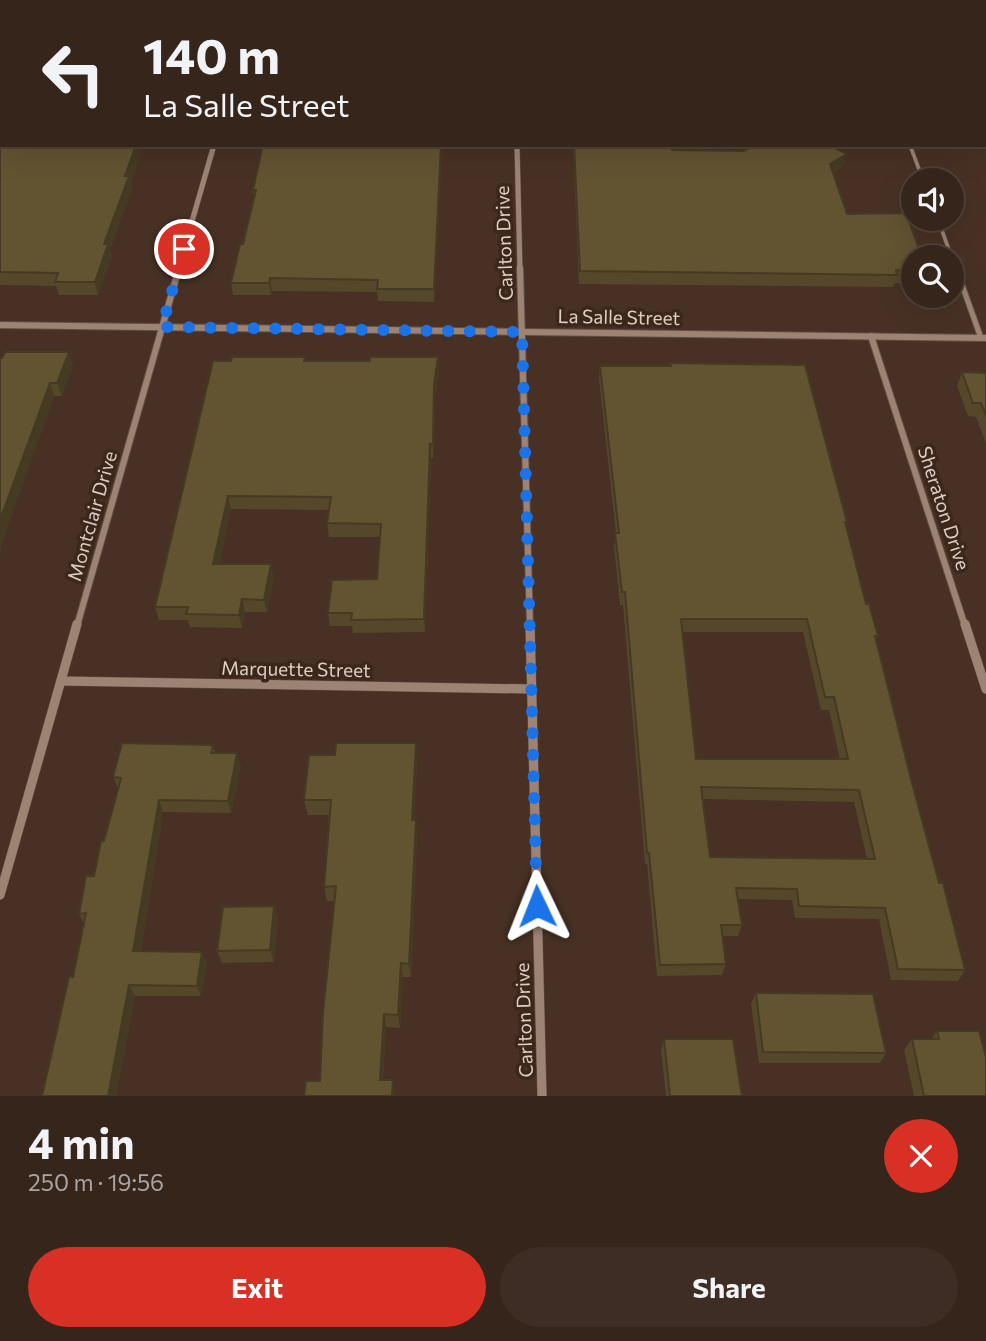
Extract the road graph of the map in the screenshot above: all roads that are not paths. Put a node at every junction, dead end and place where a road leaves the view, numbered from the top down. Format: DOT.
graph roads {
  1 [pos="213,147"];
  2 [pos="517,147"];
  3 [pos="911,147"];
  4 [pos="919,168"];
  5 [pos="943,231"];
  6 [pos="0,325"];
  7 [pos="162,327"];
  8 [pos="522,332"];
  9 [pos="871,336"];
  10 [pos="984,338"];
  11 [pos="61,681"];
  12 [pos="531,689"];
  13 [pos="986,690"];
  14 [pos="0,895"];
  15 [pos="542,1096"];
  1 -- 7 [label="street, Montclair Drive"];
  2 -- 8 [label="street, Carlton Drive"];
  3 -- 4 [label="lane"];
  5 -- 10 [label="lane"];
  6 -- 7 [label="street, La Salle Street"];
  7 -- 8 [label="street, La Salle Street"];
  7 -- 11 [label="street, Montclair Drive"];
  8 -- 9 [label="street, La Salle Street"];
  8 -- 12 [label="street, Carlton Drive"];
  9 -- 10 [label="street, La Salle Street"];
  9 -- 13 [label="street, Sheraton Drive"];
  11 -- 12 [label="street, Marquette Street"];
  11 -- 14 [label="street, Montclair Drive"];
  12 -- 15 [label="street, Carlton Drive"];
}
